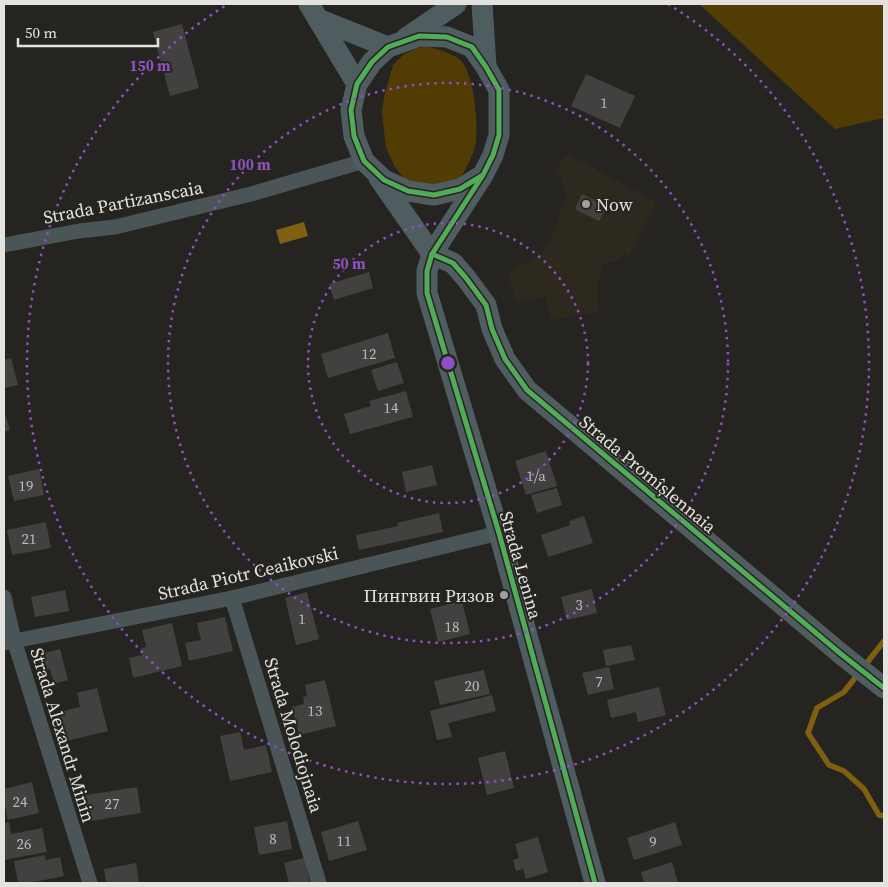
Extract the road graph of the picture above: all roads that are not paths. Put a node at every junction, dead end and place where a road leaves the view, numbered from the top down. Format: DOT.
graph roads {
  1 [pos="456,4"];
  2 [pos="482,4"];
  3 [pos="313,12"];
  4 [pos="394,45"];
  5 [pos="486,67"];
  6 [pos="357,84"];
  7 [pos="369,166"];
  8 [pos="483,175"];
  9 [pos="4,245"];
  10 [pos="432,254"];
  11 [pos="499,533"];
  12 [pos="4,597"];
  13 [pos="232,598"];
  14 [pos="9,641"];
  15 [pos="884,688"];
  16 [pos="90,883"];
  17 [pos="320,883"];
  18 [pos="595,883"];
  1 -- 4 [label="street"];
  2 -- 5 [label="street"];
  3 -- 4 [label="street"];
  3 -- 6 [label="street"];
  4 -- 5 [label="street"];
  4 -- 6 [label="street"];
  5 -- 8 [label="street"];
  6 -- 7 [label="street"];
  7 -- 8 [label="street"];
  7 -- 9 [label="street, Strada Partizanscaia"];
  7 -- 10 [label="street"];
  8 -- 10 [label="street"];
  10 -- 11 [label="street, Strada Lenina"];
  10 -- 15 [label="street, Strada Promîșlennaia"];
  11 -- 13 [label="street, Strada Piotr Ceaikovski"];
  11 -- 18 [label="street, Strada Lenina"];
  12 -- 14 [label="street, Strada Alexandr Minin"];
  13 -- 14 [label="street, Strada Piotr Ceaikovski"];
  13 -- 17 [label="street, Strada Molodiojnaia"];
  14 -- 16 [label="street, Strada Alexandr Minin"];
}
